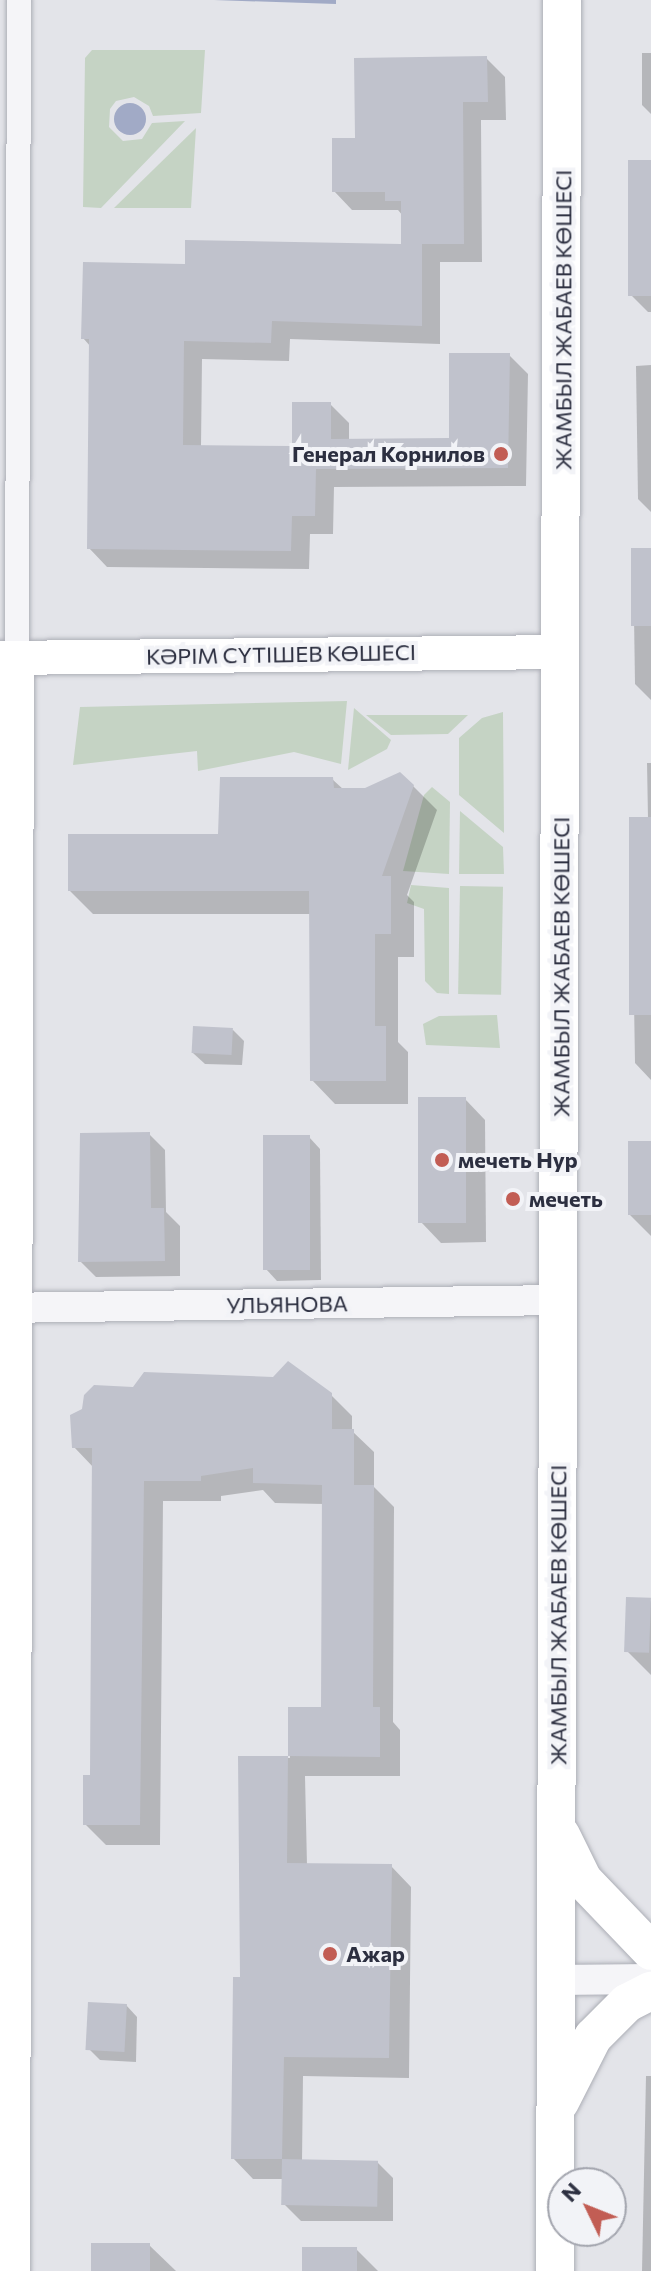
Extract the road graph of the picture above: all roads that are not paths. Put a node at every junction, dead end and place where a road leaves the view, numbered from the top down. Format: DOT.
graph roads {
  1 [pos="19,0"];
  2 [pos="562,0"];
  3 [pos="562,652"];
  4 [pos="8,658"];
  5 [pos="559,1300"];
  6 [pos="7,1308"];
  7 [pos="556,1820"];
  8 [pos="651,1951"];
  9 [pos="651,1979"];
  10 [pos="556,1980"];
  11 [pos="7,1984"];
  12 [pos="651,1991"];
  13 [pos="553,2132"];
  14 [pos="13,2271"];
  15 [pos="555,2271"];
  1 -- 4 [label="street"];
  2 -- 3 [label="main road, ЖАМБЫЛ ЖАБАЕВ КӨШЕСІ"];
  3 -- 4 [label="main road, КӘРІМ СҮТІШЕВ КӨШЕСІ"];
  3 -- 5 [label="main road, ЖАМБЫЛ ЖАБАЕВ КӨШЕСІ"];
  4 -- 6 [label="main road"];
  5 -- 6 [label="street, УЛЬЯНОВА"];
  5 -- 7 [label="main road, ЖАМБЫЛ ЖАБАЕВ КӨШЕСІ"];
  6 -- 11 [label="main road"];
  7 -- 8 [label="main road"];
  7 -- 10 [label="main road, ЖАМБЫЛ ЖАБАЕВ КӨШЕСІ"];
  9 -- 10 [label="street"];
  10 -- 13 [label="main road, ЖАМБЫЛ ЖАБАЕВ КӨШЕСІ"];
  11 -- 14 [label="main road"];
  12 -- 13 [label="main road"];
  13 -- 15 [label="main road, ЖАМБЫЛ ЖАБАЕВ КӨШЕСІ"];
}
